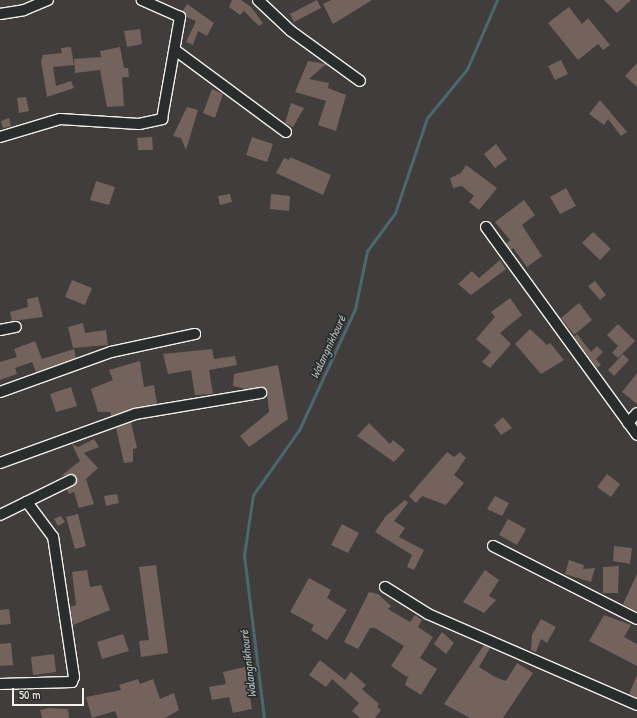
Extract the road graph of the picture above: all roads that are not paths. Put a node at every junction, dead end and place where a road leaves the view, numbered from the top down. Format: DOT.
graph roads {
  1 [pos="48,0"];
  2 [pos="142,0"];
  3 [pos="258,0"];
  4 [pos="0,14"];
  5 [pos="174,50"];
  6 [pos="360,81"];
  7 [pos="286,132"];
  8 [pos="0,137"];
  9 [pos="486,227"];
  10 [pos="16,326"];
  11 [pos="0,330"];
  12 [pos="195,334"];
  13 [pos="0,392"];
  14 [pos="261,393"];
  15 [pos="637,413"];
  16 [pos="628,423"];
  17 [pos="637,435"];
  18 [pos="0,462"];
  19 [pos="71,480"];
  20 [pos="27,502"];
  21 [pos="0,514"];
  22 [pos="493,546"];
  23 [pos="385,587"];
  24 [pos="637,619"];
  25 [pos="0,684"];
  26 [pos="637,704"];
  1 -- 4 [label="street"];
  2 -- 5 [label="street"];
  3 -- 6 [label="street"];
  5 -- 7 [label="street"];
  5 -- 8 [label="street"];
  9 -- 16 [label="street"];
  10 -- 11 [label="street"];
  12 -- 13 [label="street"];
  14 -- 18 [label="street"];
  15 -- 16 [label="street"];
  16 -- 17 [label="street"];
  19 -- 20 [label="street"];
  20 -- 21 [label="street"];
  20 -- 25 [label="street"];
  22 -- 24 [label="street"];
  23 -- 26 [label="street"];
}
